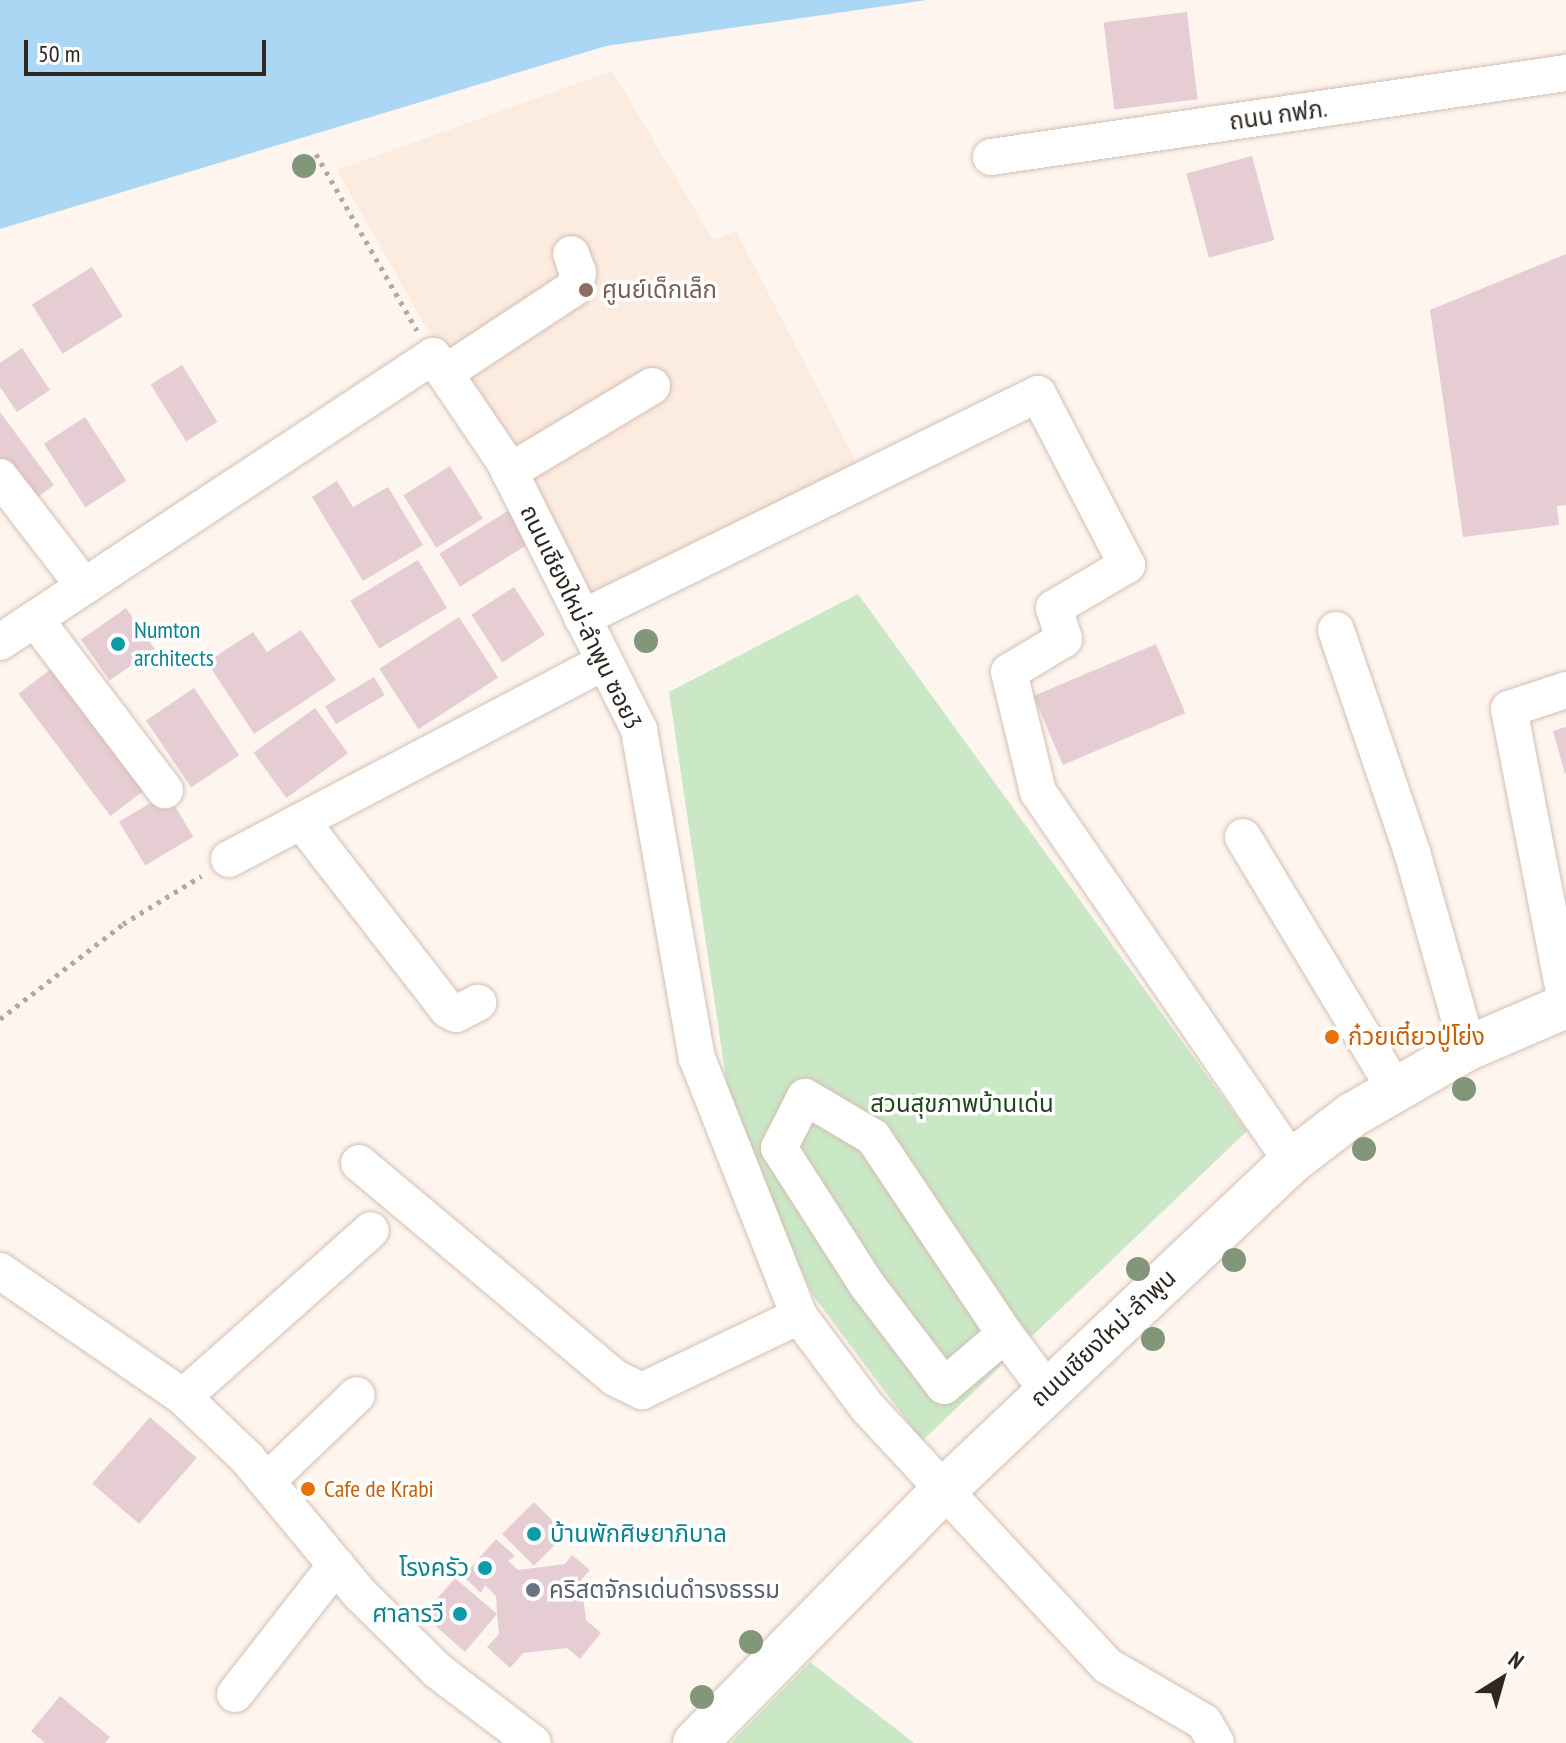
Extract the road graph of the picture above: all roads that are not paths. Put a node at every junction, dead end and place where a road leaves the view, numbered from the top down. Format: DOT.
graph roads {
  1 [pos="1566,73"];
  2 [pos="991,157"];
  3 [pos="571,254"];
  4 [pos="439,364"];
  5 [pos="652,386"];
  6 [pos="509,472"];
  7 [pos="0,477"];
  8 [pos="84,586"];
  9 [pos="582,618"];
  10 [pos="35,619"];
  11 [pos="1336,630"];
  12 [pos="0,642"];
  13 [pos="604,662"];
  14 [pos="1566,690"];
  15 [pos="165,790"];
  16 [pos="301,821"];
  17 [pos="1243,837"];
  18 [pos="229,859"];
  19 [pos="1557,908"];
  20 [pos="478,1003"];
  21 [pos="1566,1004"];
  22 [pos="1468,1048"];
  23 [pos="1395,1089"];
  24 [pos="779,1148"];
  25 [pos="732,1155"];
  26 [pos="1292,1161"];
  27 [pos="359,1163"];
  28 [pos="371,1230"];
  29 [pos="0,1271"];
  30 [pos="799,1316"];
  31 [pos="1005,1334"];
  32 [pos="1047,1390"];
  33 [pos="357,1395"];
  34 [pos="183,1397"];
  35 [pos="267,1481"];
  36 [pos="943,1491"];
  37 [pos="336,1565"];
  38 [pos="235,1694"];
  39 [pos="704,1740"];
  40 [pos="533,1743"];
  41 [pos="1216,1743"];
  1 -- 2 [label="street, ถนน กฟภ."];
  3 -- 4 [label="street"];
  4 -- 6 [label="street, ถนนเชียงใหม่-ลำพูน ซอย3"];
  4 -- 8 [label="street"];
  5 -- 6 [label="street"];
  6 -- 9 [label="street, ถนนเชียงใหม่-ลำพูน ซอย3"];
  7 -- 8 [label="street"];
  8 -- 10 [label="street"];
  9 -- 13 [label="street, ถนนเชียงใหม่-ลำพูน ซอย3"];
  9 -- 26 [label="street"];
  10 -- 12 [label="street"];
  10 -- 15 [label="street"];
  11 -- 22 [label="street"];
  13 -- 16 [label="street"];
  13 -- 25 [label="street, ถนนเชียงใหม่-ลำพูน ซอย3"];
  14 -- 19 [label="street"];
  16 -- 18 [label="street"];
  16 -- 20 [label="street"];
  17 -- 23 [label="street"];
  19 -- 21 [label="street"];
  21 -- 22 [label="main road, ถนนเชียงใหม่-ลำพูน"];
  22 -- 23 [label="main road, ถนนเชียงใหม่-ลำพูน"];
  23 -- 26 [label="main road, ถนนเชียงใหม่-ลำพูน"];
  24 -- 25 [label="street"];
  24 -- 31 [label="street"];
  24 -- 31 [label="street"];
  25 -- 30 [label="street, ถนนเชียงใหม่-ลำพูน ซอย3"];
  26 -- 32 [label="main road, ถนนเชียงใหม่-ลำพูน"];
  27 -- 30 [label="street"];
  28 -- 34 [label="street"];
  29 -- 34 [label="street"];
  30 -- 36 [label="street, ถนนเชียงใหม่-ลำพูน ซอย3"];
  31 -- 32 [label="street"];
  32 -- 36 [label="main road, ถนนเชียงใหม่-ลำพูน"];
  33 -- 35 [label="street"];
  34 -- 35 [label="street"];
  35 -- 37 [label="street"];
  36 -- 39 [label="main road, ถนนเชียงใหม่-ลำพูน"];
  36 -- 41 [label="street, ถนนเชียงใหม่-ลำพูน ซอย3"];
  37 -- 38 [label="street"];
  37 -- 40 [label="street"];
}
